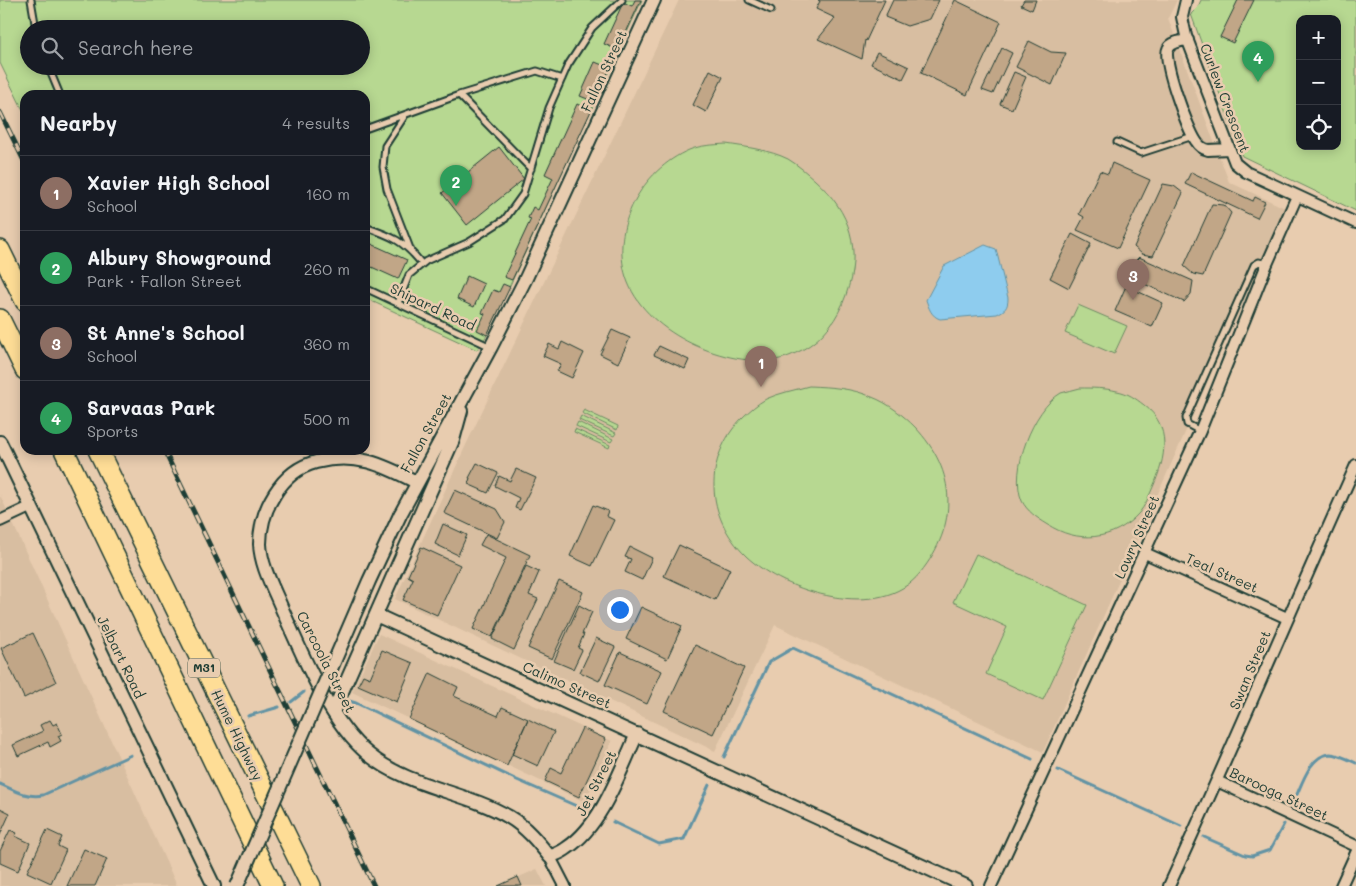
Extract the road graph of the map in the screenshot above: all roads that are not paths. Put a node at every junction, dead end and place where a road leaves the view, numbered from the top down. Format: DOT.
graph roads {
  1 [pos="31,0"];
  2 [pos="622,0"];
  3 [pos="654,0"];
  4 [pos="749,0"];
  5 [pos="1186,0"];
  6 [pos="771,10"];
  7 [pos="34,20"];
  8 [pos="1188,40"];
  9 [pos="52,75"];
  10 [pos="562,79"];
  11 [pos="58,90"];
  12 [pos="459,96"];
  13 [pos="404,116"];
  14 [pos="370,127"];
  15 [pos="1193,136"];
  16 [pos="1117,142"];
  17 [pos="1229,149"];
  18 [pos="531,169"];
  19 [pos="1298,196"];
  20 [pos="1356,223"];
  21 [pos="370,229"];
  22 [pos="0,250"];
  23 [pos="411,250"];
  24 [pos="422,264"];
  25 [pos="1267,264"];
  26 [pos="370,290"];
  27 [pos="20,291"];
  28 [pos="398,303"];
  29 [pos="0,319"];
  30 [pos="491,347"];
  31 [pos="20,360"];
  32 [pos="468,389"];
  33 [pos="1200,432"];
  34 [pos="0,442"];
  35 [pos="66,455"];
  36 [pos="100,455"];
  37 [pos="1356,465"];
  38 [pos="416,482"];
  39 [pos="32,506"];
  40 [pos="0,521"];
  41 [pos="1145,553"];
  42 [pos="376,615"];
  43 [pos="1287,618"];
  44 [pos="333,712"];
  45 [pos="637,734"];
  46 [pos="1217,781"];
  47 [pos="1356,846"];
  48 [pos="1356,853"];
  49 [pos="550,856"];
  50 [pos="214,886"];
  51 [pos="236,886"];
  52 [pos="273,886"];
  53 [pos="311,886"];
  54 [pos="565,886"];
  55 [pos="966,886"];
  56 [pos="991,886"];
  57 [pos="1169,886"];
  58 [pos="1341,886"];
  1 -- 7 [label="lane"];
  2 -- 10 [label="lane"];
  3 -- 30 [label="street, Fallon Street"];
  4 -- 6 [label="lane"];
  5 -- 8 [label="street, Curlew Crescent"];
  8 -- 15 [label="street"];
  8 -- 17 [label="street, Curlew Crescent"];
  9 -- 11 [label="lane"];
  10 -- 12 [label="lane"];
  10 -- 18 [label="lane"];
  12 -- 13 [label="lane"];
  12 -- 18 [label="lane"];
  13 -- 14 [label="lane"];
  13 -- 23 [label="lane"];
  15 -- 16 [label="lane"];
  15 -- 17 [label="street"];
  17 -- 19 [label="street, Curlew Crescent"];
  18 -- 24 [label="lane"];
  19 -- 20 [label="street, Curlew Crescent"];
  19 -- 25 [label="street, Lowry Street"];
  21 -- 23 [label="lane"];
  22 -- 27 [label="highway"];
  23 -- 24 [label="lane"];
  24 -- 28 [label="lane"];
  25 -- 33 [label="street, Lowry Street"];
  25 -- 33 [label="lane"];
  26 -- 28 [label="lane, Shipard Road"];
  28 -- 30 [label="lane, Shipard Road"];
  29 -- 31 [label="highway"];
  30 -- 32 [label="street, Fallon Street"];
  32 -- 38 [label="street, Fallon Street"];
  32 -- 42 [label="street"];
  33 -- 41 [label="street, Lowry Street"];
  34 -- 39 [label="street, Jelbart Road"];
  35 -- 52 [label="highway, M31"];
  36 -- 53 [label="highway, Hume Highway / M31"];
  37 -- 43 [label="street, Swan Street"];
  38 -- 44 [label="street, Carcoola Street"];
  38 -- 51 [label="street, Fallon Street, bridge"];
  39 -- 40 [label="street"];
  39 -- 50 [label="street, Jelbart Road"];
  41 -- 43 [label="street, Teal Street"];
  41 -- 56 [label="street, Lowry Street"];
  42 -- 44 [label="street"];
  42 -- 45 [label="street, Calimo Street"];
  43 -- 46 [label="street, Swan Street"];
  44 -- 49 [label="street, Carcoola Street"];
  45 -- 49 [label="street, Jet Street"];
  45 -- 55 [label="street, Calimo Street"];
  46 -- 47 [label="street, Barooga Street"];
  46 -- 57 [label="street, Swan Street"];
  48 -- 58 [label="street"];
  49 -- 54 [label="street, Carcoola Street"];
}
